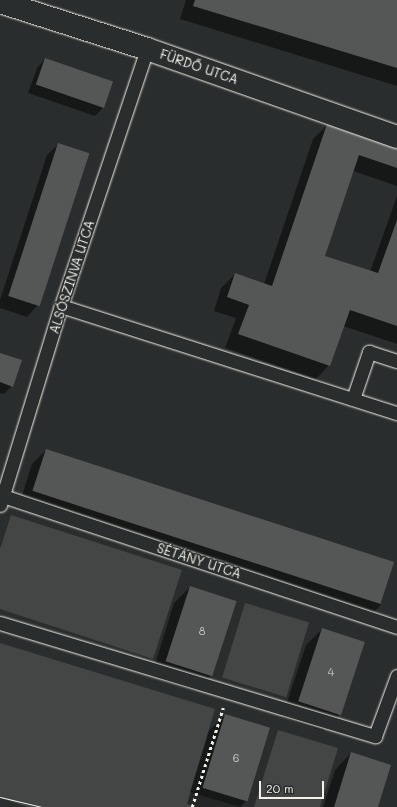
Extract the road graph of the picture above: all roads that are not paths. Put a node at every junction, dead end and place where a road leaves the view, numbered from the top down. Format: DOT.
graph roads {
  1 [pos="0,2"];
  2 [pos="147,49"];
  3 [pos="397,136"];
  4 [pos="61,306"];
  5 [pos="397,361"];
  6 [pos="353,399"];
  7 [pos="397,413"];
  8 [pos="1,499"];
  9 [pos="0,623"];
  10 [pos="397,627"];
  11 [pos="397,676"];
  1 -- 2 [label="street, FÜRDŐ UTCA"];
  2 -- 3 [label="street, FÜRDŐ UTCA"];
  2 -- 4 [label="lane, ALSÓSZINVA UTCA"];
  4 -- 6 [label="lane"];
  4 -- 8 [label="lane, ALSÓSZINVA UTCA"];
  5 -- 6 [label="lane"];
  6 -- 7 [label="lane"];
  8 -- 10 [label="lane, SÉTÁNY UTCA"];
  9 -- 11 [label="lane"];
}
